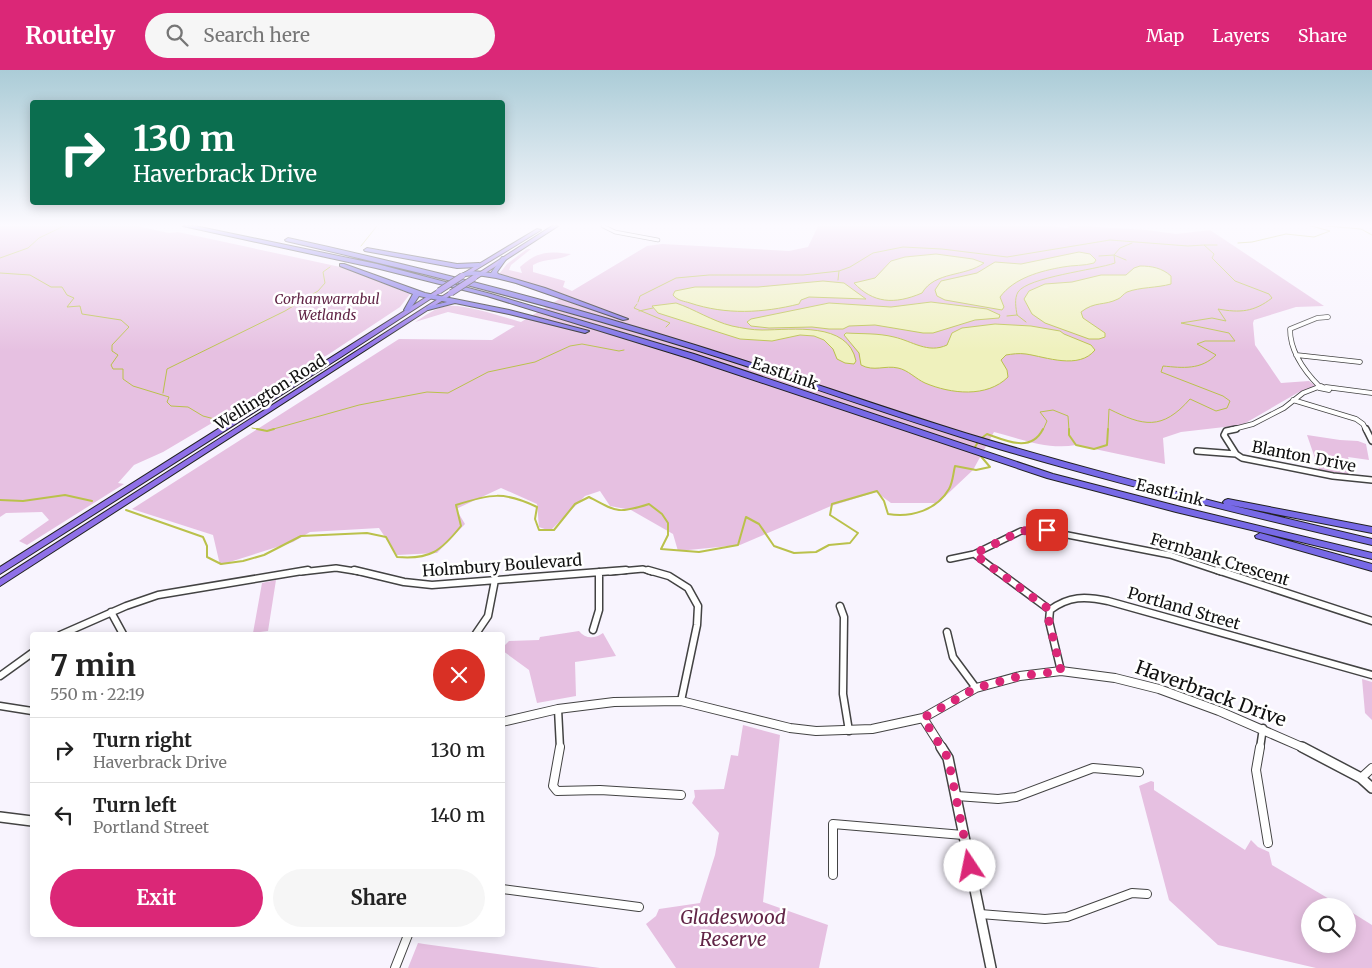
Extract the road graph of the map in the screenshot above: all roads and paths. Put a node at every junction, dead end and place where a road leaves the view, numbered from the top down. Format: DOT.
graph roads {
  1 [pos="354,268"];
  2 [pos="384,268"];
  3 [pos="409,268"];
  4 [pos="456,268"];
  5 [pos="477,268"];
  6 [pos="484,268"];
  7 [pos="497,268"];
  8 [pos="472,274"];
  9 [pos="495,276"];
  10 [pos="417,293"];
  11 [pos="440,295"];
  12 [pos="468,304"];
  13 [pos="428,308"];
  14 [pos="407,310"];
  15 [pos="1328,317"];
  16 [pos="696,347"];
  17 [pos="1296,355"];
  18 [pos="691,356"];
  19 [pos="1360,362"];
  20 [pos="292,387"];
  21 [pos="1324,388"];
  22 [pos="302,389"];
  23 [pos="1372,393"];
  24 [pos="1293,400"];
  25 [pos="1372,441"];
  26 [pos="1197,451"];
  27 [pos="1236,454"];
  28 [pos="1102,476"];
  29 [pos="1372,480"];
  30 [pos="1127,497"];
  31 [pos="1372,530"];
  32 [pos="1372,542"];
  33 [pos="974,554"];
  34 [pos="1372,556"];
  35 [pos="950,559"];
  36 [pos="1372,568"];
  37 [pos="0,571"];
  38 [pos="599,572"];
  39 [pos="494,580"];
  40 [pos="0,583"];
  41 [pos="840,606"];
  42 [pos="1050,610"];
  43 [pos="112,612"];
  44 [pos="1372,621"];
  45 [pos="593,630"];
  46 [pos="67,632"];
  47 [pos="122,632"];
  48 [pos="481,632"];
  49 [pos="947,632"];
  50 [pos="30,654"];
  51 [pos="1061,671"];
  52 [pos="1372,675"];
  53 [pos="0,676"];
  54 [pos="976,688"];
  55 [pos="681,701"];
  56 [pos="0,706"];
  57 [pos="558,708"];
  58 [pos="30,711"];
  59 [pos="923,718"];
  60 [pos="505,721"];
  61 [pos="1263,728"];
  62 [pos="849,731"];
  63 [pos="1372,768"];
  64 [pos="1140,772"];
  65 [pos="1361,778"];
  66 [pos="1372,788"];
  67 [pos="682,795"];
  68 [pos="957,796"];
  69 [pos="0,817"];
  70 [pos="30,820"];
  71 [pos="964,835"];
  72 [pos="1268,843"];
  73 [pos="833,875"];
  74 [pos="505,889"];
  75 [pos="1147,894"];
  76 [pos="639,907"];
  77 [pos="980,914"];
  78 [pos="407,937"];
  79 [pos="395,968"];
  80 [pos="991,968"];
  1 -- 10 [label="highway"];
  2 -- 18 [label="highway, EastLink"];
  3 -- 16 [label="highway, EastLink"];
  4 -- 8 [label="highway"];
  5 -- 8 [label="highway, Wellington Road"];
  6 -- 8 [label="highway, Wellington Road"];
  7 -- 9 [label="highway"];
  8 -- 9 [label="highway"];
  8 -- 11 [label="highway, Wellington Road, bridge"];
  8 -- 11 [label="highway, Wellington Road, bridge"];
  9 -- 16 [label="highway"];
  10 -- 11 [label="highway"];
  10 -- 14 [label="highway"];
  11 -- 12 [label="highway"];
  11 -- 13 [label="highway, Wellington Road"];
  11 -- 14 [label="highway, Wellington Road"];
  12 -- 13 [label="highway"];
  12 -- 18 [label="highway"];
  13 -- 22 [label="highway, Wellington Road"];
  14 -- 20 [label="highway, Wellington Road"];
  15 -- 17 [label="street"];
  16 -- 28 [label="highway, EastLink"];
  17 -- 19 [label="street"];
  17 -- 21 [label="street"];
  18 -- 30 [label="highway, EastLink"];
  20 -- 22 [label="highway"];
  20 -- 37 [label="highway, Wellington Road"];
  21 -- 23 [label="street, Blanton Drive"];
  21 -- 24 [label="street, Blanton Drive"];
  22 -- 40 [label="highway, Wellington Road"];
  24 -- 25 [label="street"];
  24 -- 27 [label="street, Blanton Drive"];
  26 -- 27 [label="street"];
  27 -- 29 [label="street, Blanton Drive"];
  28 -- 31 [label="highway"];
  28 -- 32 [label="highway, EastLink"];
  30 -- 34 [label="highway, EastLink"];
  30 -- 36 [label="highway"];
  33 -- 35 [label="street, Fernbank Crescent"];
  33 -- 42 [label="street"];
  33 -- 44 [label="street, Fernbank Crescent"];
  38 -- 39 [label="street, Holmbury Boulevard"];
  38 -- 45 [label="street"];
  38 -- 55 [label="street, Holmbury Boulevard"];
  39 -- 43 [label="street, Holmbury Boulevard"];
  39 -- 48 [label="street"];
  41 -- 62 [label="street"];
  42 -- 51 [label="street"];
  42 -- 52 [label="street, Portland Street"];
  43 -- 46 [label="street, Holmbury Boulevard"];
  43 -- 47 [label="street"];
  49 -- 54 [label="street"];
  50 -- 53 [label="street"];
  51 -- 54 [label="street, Haverbrack Drive"];
  51 -- 61 [label="street, Haverbrack Drive"];
  54 -- 59 [label="street, Haverbrack Drive"];
  55 -- 57 [label="street, Haverbrack Drive"];
  55 -- 62 [label="street, Haverbrack Drive"];
  56 -- 58 [label="street"];
  57 -- 60 [label="street, Haverbrack Drive"];
  57 -- 67 [label="street"];
  59 -- 62 [label="street, Haverbrack Drive"];
  59 -- 68 [label="street"];
  61 -- 65 [label="street, Haverbrack Drive"];
  61 -- 72 [label="street"];
  63 -- 65 [label="street"];
  64 -- 68 [label="street"];
  65 -- 66 [label="street, Haverbrack Drive"];
  68 -- 71 [label="street"];
  69 -- 70 [label="street"];
  71 -- 73 [label="street"];
  71 -- 77 [label="street"];
  74 -- 76 [label="street"];
  75 -- 77 [label="street"];
  77 -- 80 [label="street"];
  78 -- 79 [label="street"];
}
